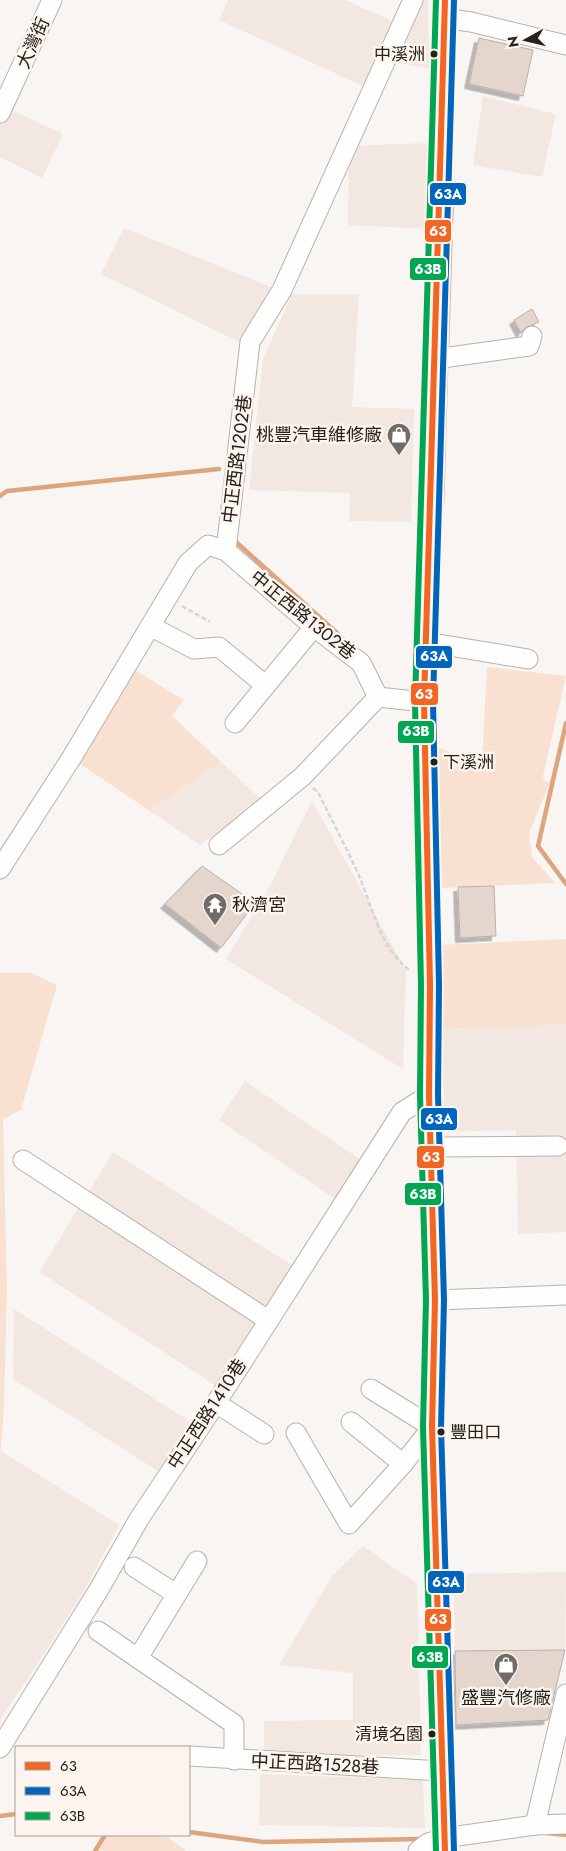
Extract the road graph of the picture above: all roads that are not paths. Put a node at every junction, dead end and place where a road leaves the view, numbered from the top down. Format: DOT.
graph roads {
  1 [pos="52,0"];
  2 [pos="413,0"];
  3 [pos="445,9"];
  4 [pos="566,45"];
  5 [pos="0,113"];
  6 [pos="532,336"];
  7 [pos="434,358"];
  8 [pos="226,551"];
  9 [pos="150,626"];
  10 [pos="314,627"];
  11 [pos="426,642"];
  12 [pos="528,659"];
  13 [pos="265,685"];
  14 [pos="378,697"];
  15 [pos="424,702"];
  16 [pos="235,723"];
  17 [pos="219,844"];
  18 [pos="0,870"];
  19 [pos="429,1095"];
  20 [pos="558,1146"];
  21 [pos="432,1148"];
  22 [pos="23,1160"];
  23 [pos="566,1295"];
  24 [pos="436,1300"];
  25 [pos="268,1320"];
  26 [pos="371,1389"];
  27 [pos="216,1403"];
  28 [pos="351,1422"];
  29 [pos="432,1427"];
  30 [pos="296,1433"];
  31 [pos="264,1434"];
  32 [pos="402,1464"];
  33 [pos="197,1561"];
  34 [pos="134,1567"];
  35 [pos="176,1594"];
  36 [pos="98,1631"];
  37 [pos="138,1658"];
  38 [pos="566,1694"];
  39 [pos="4,1747"];
  40 [pos="190,1756"];
  41 [pos="234,1760"];
  42 [pos="442,1772"];
  43 [pos="566,1824"];
  44 [pos="534,1825"];
  45 [pos="444,1845"];
  46 [pos="418,1851"];
  1 -- 5 [label="street, 大灣街"];
  2 -- 8 [label="street, 中正西路1202巷"];
  3 -- 4 [label="street"];
  3 -- 7 [label="main road"];
  6 -- 7 [label="street"];
  7 -- 11 [label="main road"];
  8 -- 9 [label="street, 中正西路1202巷"];
  8 -- 10 [label="street, 中正西路1302巷"];
  9 -- 13 [label="street"];
  9 -- 18 [label="street, 中正西路1202巷"];
  10 -- 13 [label="street"];
  10 -- 14 [label="street, 中正西路1302巷"];
  11 -- 12 [label="street"];
  11 -- 15 [label="main road"];
  13 -- 16 [label="street"];
  14 -- 15 [label="street"];
  14 -- 17 [label="street"];
  15 -- 19 [label="main road"];
  19 -- 21 [label="main road"];
  19 -- 25 [label="street, 中正西路1410巷"];
  20 -- 21 [label="street"];
  21 -- 24 [label="main road"];
  22 -- 25 [label="street"];
  23 -- 24 [label="street"];
  24 -- 29 [label="main road"];
  25 -- 27 [label="street, 中正西路1410巷"];
  26 -- 29 [label="street"];
  27 -- 31 [label="street"];
  27 -- 39 [label="street, 中正西路1410巷"];
  28 -- 32 [label="street"];
  29 -- 32 [label="street"];
  29 -- 42 [label="main road"];
  30 -- 32 [label="street"];
  33 -- 35 [label="street"];
  34 -- 35 [label="street"];
  35 -- 37 [label="street"];
  36 -- 37 [label="street"];
  37 -- 41 [label="street"];
  38 -- 44 [label="street"];
  40 -- 41 [label="street, 中正西路1528巷"];
  41 -- 42 [label="street, 中正西路1528巷"];
  42 -- 45 [label="main road"];
  43 -- 44 [label="street"];
  44 -- 45 [label="street"];
  45 -- 46 [label="street"];
}
